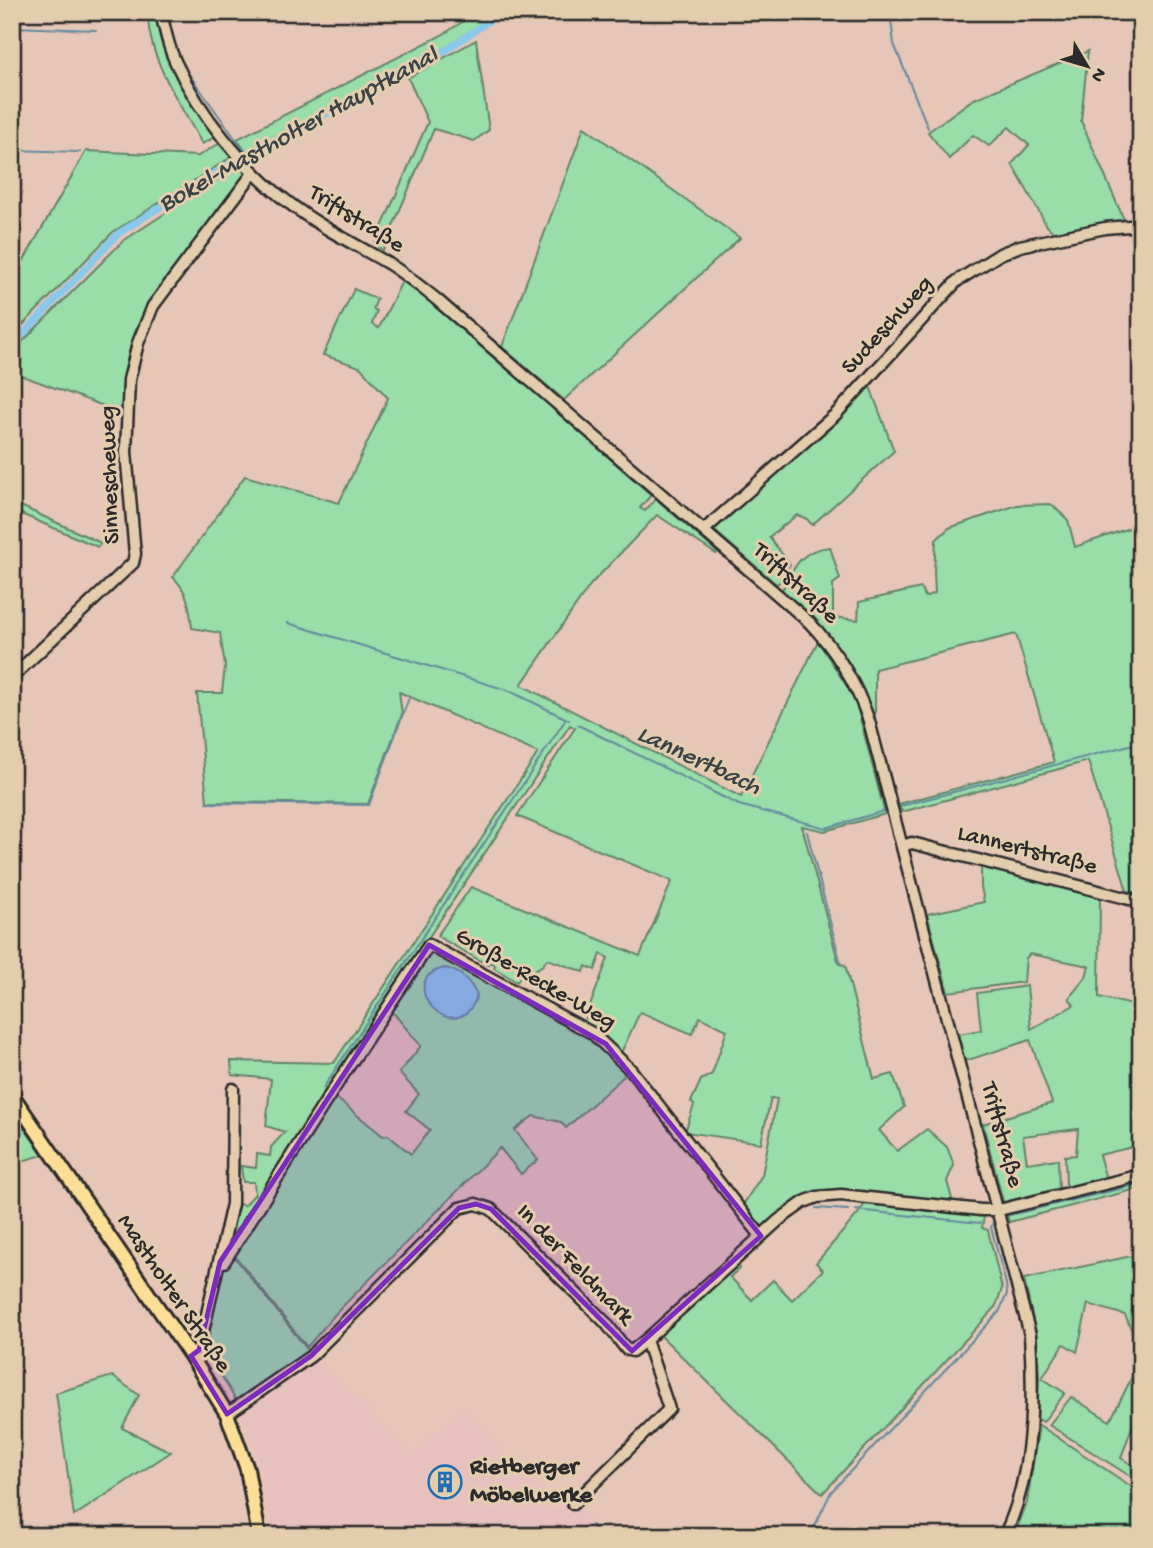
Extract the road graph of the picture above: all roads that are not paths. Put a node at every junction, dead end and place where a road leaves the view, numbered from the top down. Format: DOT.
graph roads {
  1 [pos="161,12"];
  2 [pos="251,169"];
  3 [pos="1141,225"];
  4 [pos="704,530"];
  5 [pos="12,677"];
  6 [pos="902,846"];
  7 [pos="1141,902"];
  8 [pos="233,1089"];
  9 [pos="12,1095"];
  10 [pos="1141,1175"];
  11 [pos="999,1210"];
  12 [pos="761,1236"];
  13 [pos="229,1243"];
  14 [pos="646,1340"];
  15 [pos="191,1356"];
  16 [pos="227,1414"];
  17 [pos="573,1504"];
  18 [pos="259,1536"];
  19 [pos="1004,1536"];
  1 -- 2 [label="street, Triftstraße"];
  2 -- 4 [label="street, Triftstraße"];
  2 -- 5 [label="street, Sinnescheweg"];
  3 -- 4 [label="street, Sudeschweg"];
  4 -- 6 [label="street, Triftstraße"];
  6 -- 7 [label="street, Lannertstraße"];
  6 -- 11 [label="street, Triftstraße"];
  8 -- 13 [label="street, Große-Recke-Weg"];
  9 -- 15 [label="main road, Mastholter Straße"];
  10 -- 11 [label="street, In der Feldmark"];
  11 -- 12 [label="street, In der Feldmark"];
  11 -- 19 [label="street, Triftstraße"];
  12 -- 13 [label="street, Große-Recke-Weg"];
  12 -- 14 [label="street, In der Feldmark"];
  13 -- 15 [label="street, Große-Recke-Weg"];
  14 -- 16 [label="street, In der Feldmark"];
  14 -- 17 [label="street"];
  15 -- 16 [label="main road, Mastholter Straße"];
  16 -- 18 [label="main road, Mastholter Straße"];
}
